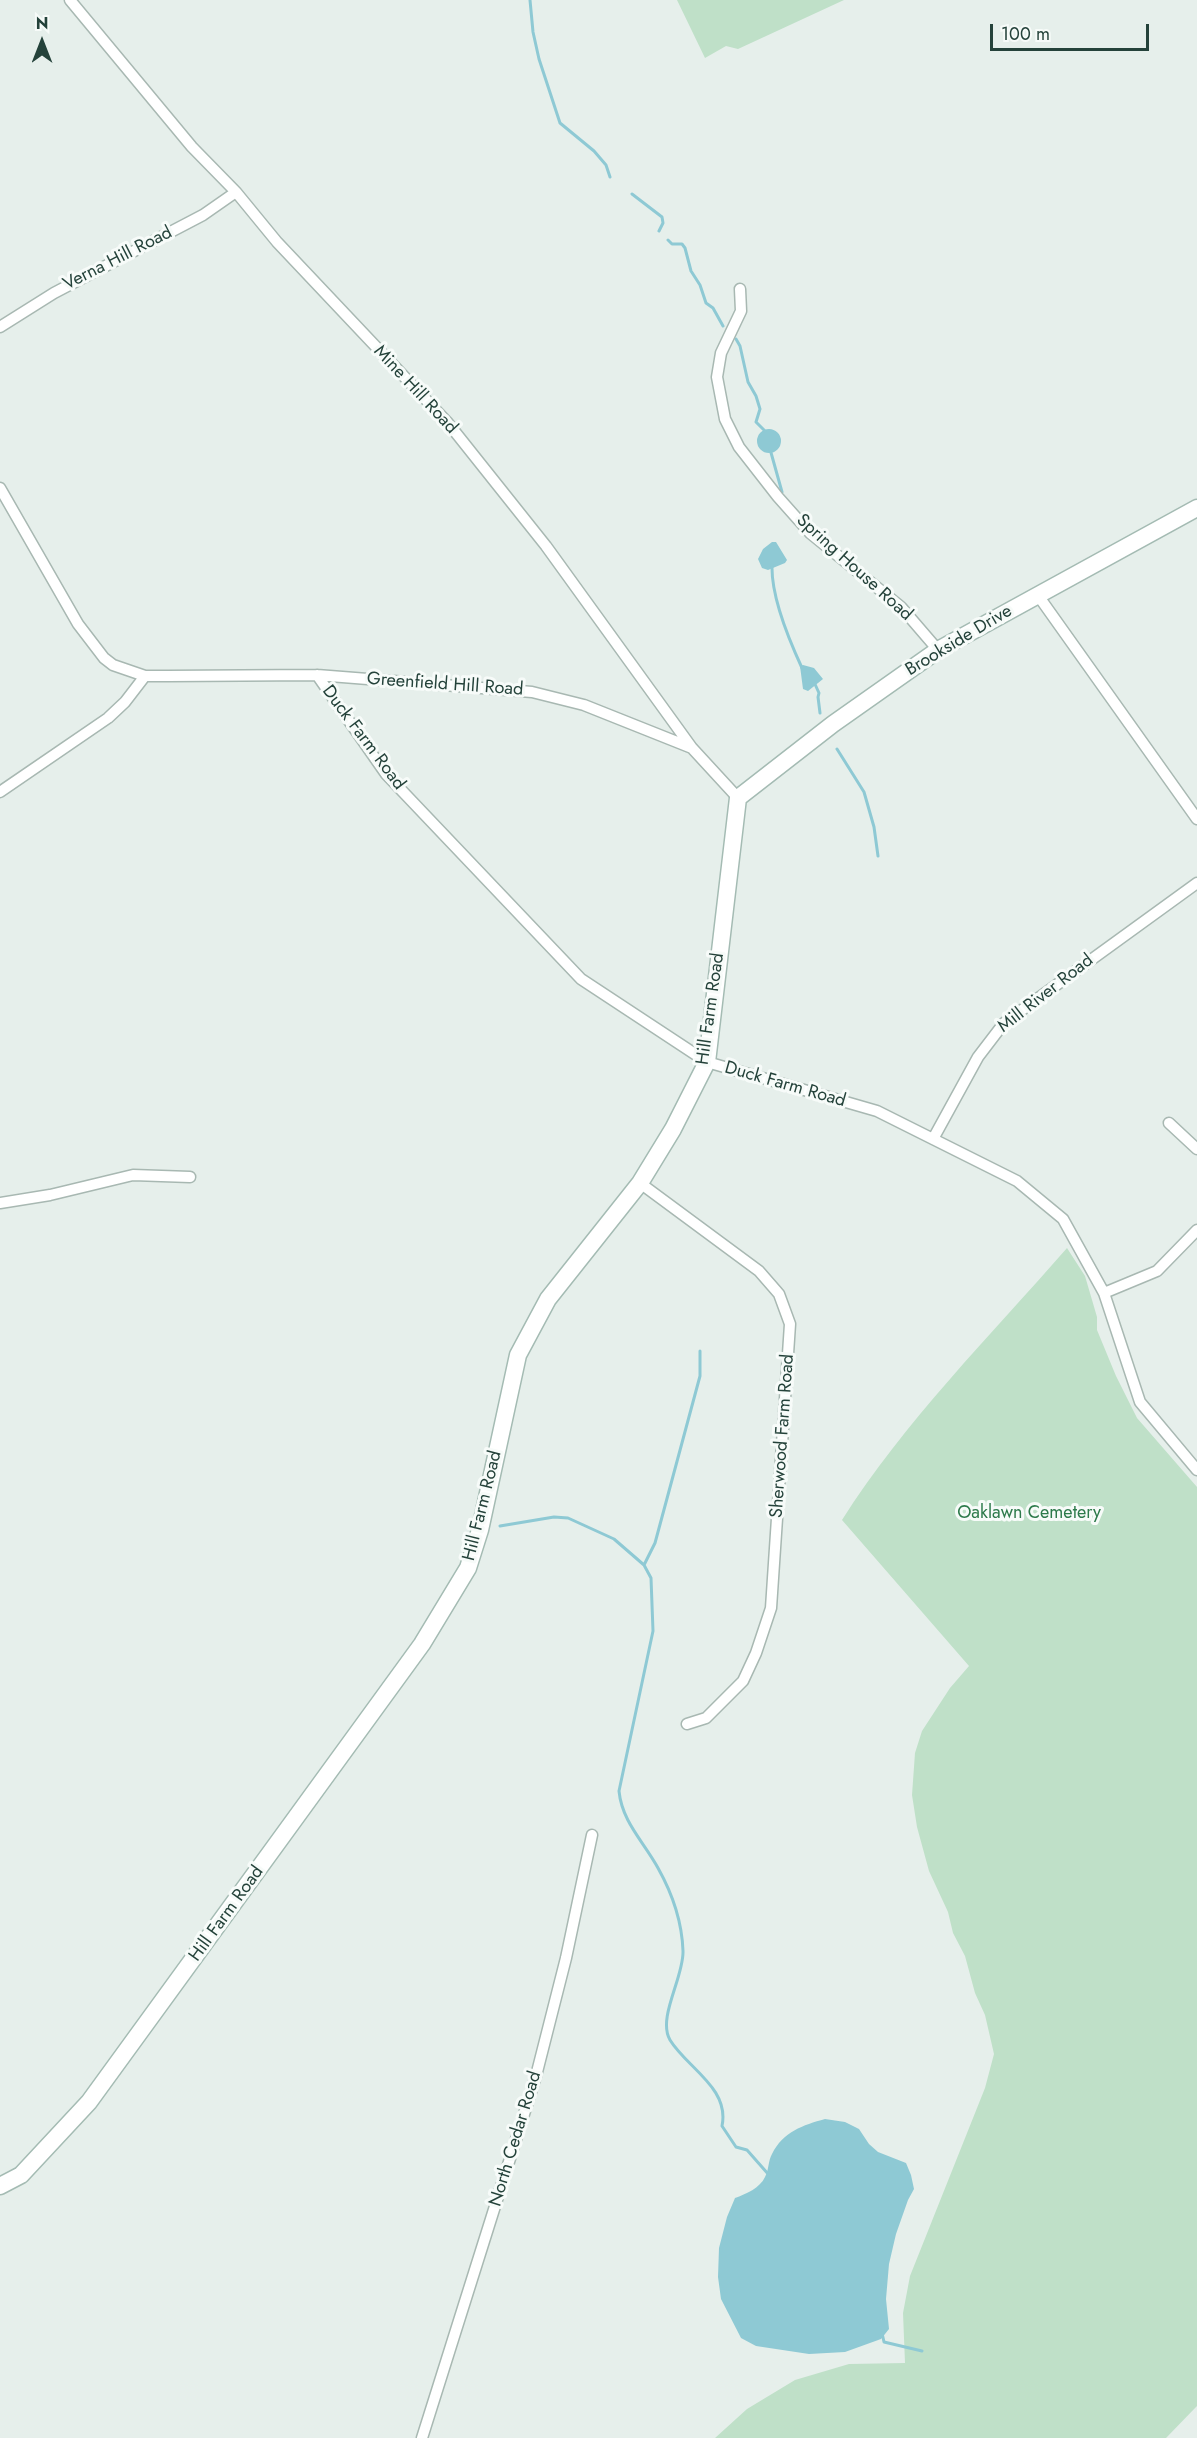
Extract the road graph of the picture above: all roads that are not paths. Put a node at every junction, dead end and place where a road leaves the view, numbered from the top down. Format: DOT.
graph roads {
  1 [pos="70,0"];
  2 [pos="236,192"];
  3 [pos="740,289"];
  4 [pos="0,327"];
  5 [pos="0,488"];
  6 [pos="1197,508"];
  7 [pos="1037,594"];
  8 [pos="938,650"];
  9 [pos="317,675"];
  10 [pos="145,676"];
  11 [pos="692,748"];
  12 [pos="0,792"];
  13 [pos="738,798"];
  14 [pos="1197,819"];
  15 [pos="1197,883"];
  16 [pos="707,1062"];
  17 [pos="1169,1123"];
  18 [pos="933,1139"];
  19 [pos="1197,1149"];
  20 [pos="190,1177"];
  21 [pos="640,1183"];
  22 [pos="0,1203"];
  23 [pos="1197,1230"];
  24 [pos="1104,1293"];
  25 [pos="1195,1464"];
  26 [pos="687,1724"];
  27 [pos="592,1835"];
  28 [pos="0,2186"];
  29 [pos="422,2438"];
  1 -- 2 [label="street, Mine Hill Road"];
  2 -- 4 [label="street, Verna Hill Road"];
  2 -- 11 [label="street, Mine Hill Road"];
  3 -- 8 [label="street, Spring House Road"];
  5 -- 10 [label="street, Greenfield Hill Road"];
  6 -- 7 [label="main road, Brookside Drive"];
  7 -- 8 [label="main road, Brookside Drive"];
  7 -- 14 [label="street"];
  8 -- 13 [label="main road, Brookside Drive"];
  9 -- 10 [label="street, Greenfield Hill Road"];
  9 -- 11 [label="street, Greenfield Hill Road"];
  9 -- 16 [label="street, Duck Farm Road"];
  10 -- 12 [label="street"];
  11 -- 13 [label="street, Mine Hill Road"];
  13 -- 16 [label="main road, Hill Farm Road"];
  15 -- 18 [label="street, Mill River Road"];
  16 -- 18 [label="street, Duck Farm Road"];
  16 -- 21 [label="main road, Hill Farm Road"];
  17 -- 19 [label="street"];
  18 -- 24 [label="street, Duck Farm Road"];
  20 -- 22 [label="street"];
  21 -- 26 [label="street, Sherwood Farm Road"];
  21 -- 28 [label="main road, Hill Farm Road"];
  23 -- 24 [label="street"];
  24 -- 25 [label="street, Duck Farm Road"];
  27 -- 29 [label="street, North Cedar Road"];
}
